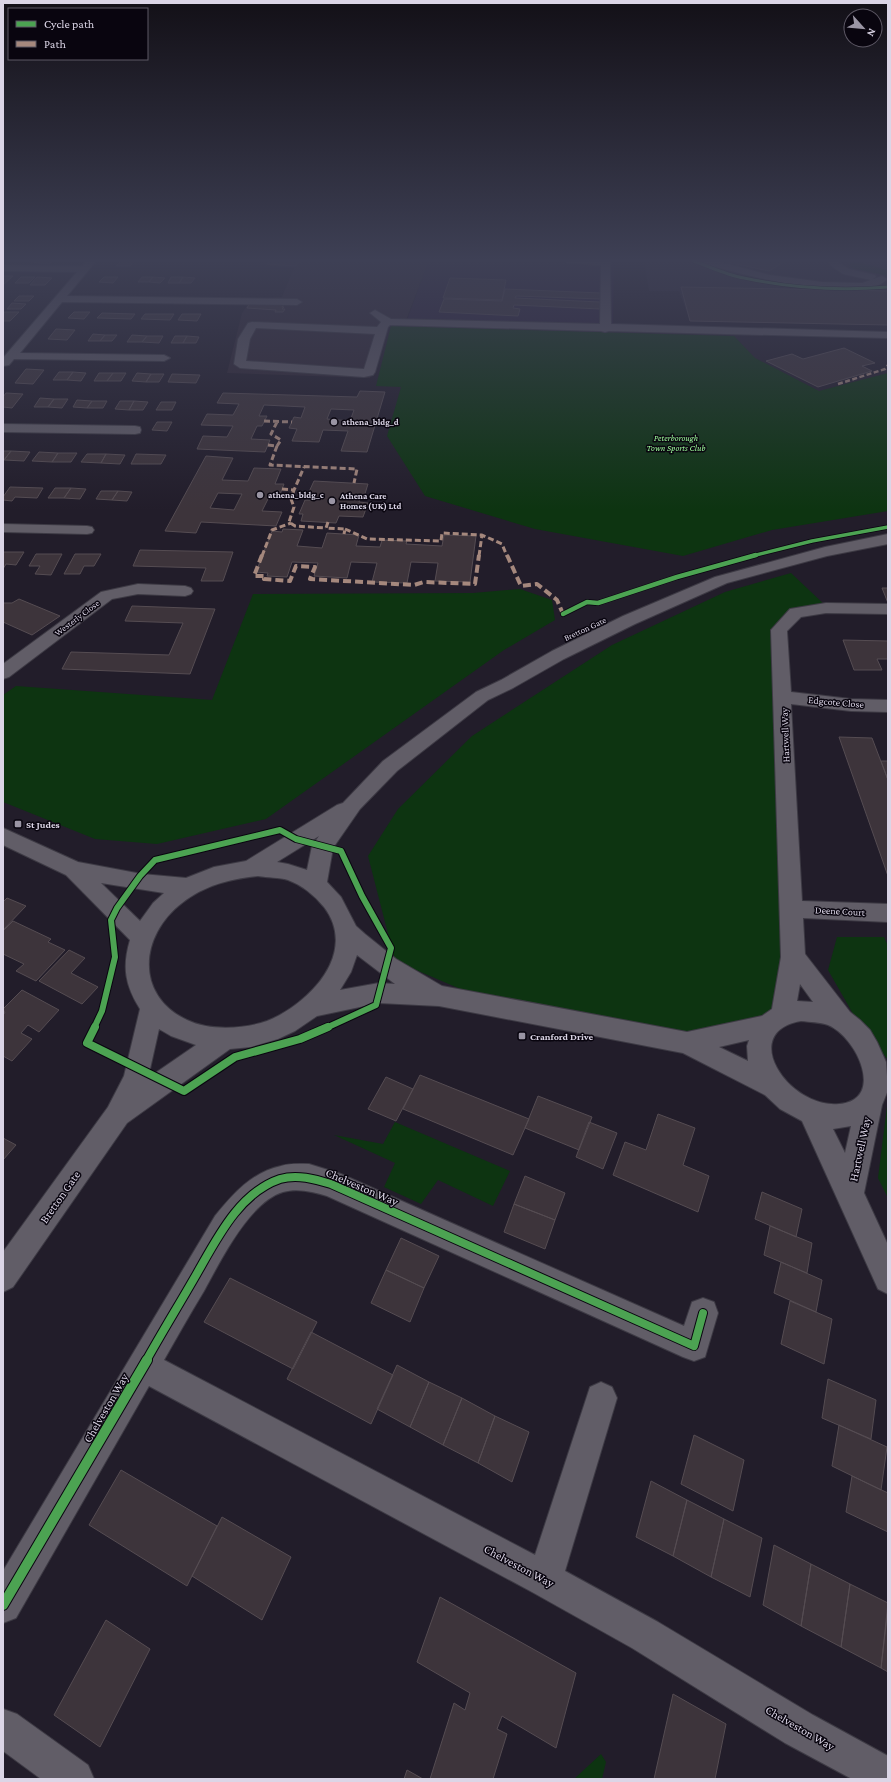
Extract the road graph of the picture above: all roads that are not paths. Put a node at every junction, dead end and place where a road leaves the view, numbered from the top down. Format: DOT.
graph roads {
  1 [pos="22,343"];
  2 [pos="243,343"];
  3 [pos="379,343"];
  4 [pos="11,356"];
  5 [pos="164,358"];
  6 [pos="3,365"];
  7 [pos="3,428"];
  8 [pos="135,430"];
  9 [pos="3,528"];
  10 [pos="87,530"];
  11 [pos="888,539"];
  12 [pos="185,590"];
  13 [pos="888,610"];
  14 [pos="3,673"];
  15 [pos="783,697"];
  16 [pos="888,706"];
  17 [pos="353,804"];
  18 [pos="3,836"];
  19 [pos="74,869"];
  20 [pos="250,869"];
  21 [pos="315,885"];
  22 [pos="187,887"];
  23 [pos="792,909"];
  24 [pos="888,913"];
  25 [pos="347,932"];
  26 [pos="142,937"];
  27 [pos="793,956"];
  28 [pos="439,996"];
  29 [pos="314,1006"];
  30 [pos="152,1008"];
  31 [pos="776,1020"];
  32 [pos="841,1020"];
  33 [pos="224,1039"];
  34 [pos="687,1043"];
  35 [pos="773,1086"];
  36 [pos="870,1106"];
  37 [pos="812,1113"];
  38 [pos="117,1116"];
  39 [pos="850,1193"];
  40 [pos="3,1277"];
  41 [pos="888,1279"];
  42 [pos="703,1312"];
  43 [pos="144,1366"];
  44 [pos="601,1398"];
  45 [pos="545,1579"];
  46 [pos="3,1605"];
  47 [pos="3,1728"];
  48 [pos="888,1777"];
  49 [pos="74,1779"];
  1 -- 4 [label="street"];
  2 -- 3 [label="street"];
  4 -- 5 [label="street"];
  4 -- 6 [label="street"];
  7 -- 8 [label="street"];
  9 -- 10 [label="street"];
  11 -- 17 [label="street, Bretton Gate"];
  12 -- 14 [label="street, Westerly Close"];
  13 -- 15 [label="street, Hartwell Way"];
  15 -- 16 [label="street, Edgcote Close"];
  15 -- 23 [label="street, Hartwell Way"];
  17 -- 20 [label="street, Bretton Gate"];
  17 -- 21 [label="street, Bretton Gate"];
  18 -- 19 [label="street"];
  19 -- 22 [label="street"];
  19 -- 26 [label="street"];
  20 -- 21 [label="street"];
  20 -- 22 [label="street"];
  21 -- 25 [label="street"];
  22 -- 26 [label="street"];
  23 -- 24 [label="street, Deene Court"];
  23 -- 27 [label="street, Hartwell Way"];
  25 -- 28 [label="street"];
  25 -- 29 [label="street"];
  26 -- 30 [label="street"];
  27 -- 31 [label="street, Hartwell Way"];
  27 -- 32 [label="street"];
  28 -- 29 [label="street"];
  28 -- 34 [label="street"];
  29 -- 33 [label="street"];
  30 -- 33 [label="street"];
  30 -- 38 [label="street, Bretton Gate"];
  31 -- 32 [label="street"];
  31 -- 34 [label="street"];
  31 -- 35 [label="street"];
  32 -- 36 [label="street"];
  33 -- 38 [label="street, Bretton Gate"];
  34 -- 35 [label="street"];
  35 -- 37 [label="street"];
  36 -- 37 [label="street"];
  36 -- 39 [label="street, Hartwell Way"];
  37 -- 39 [label="street, Hartwell Way"];
  38 -- 40 [label="street, Bretton Gate"];
  39 -- 41 [label="street, Hartwell Way"];
  42 -- 43 [label="street, Chelveston Way"];
  43 -- 45 [label="street, Chelveston Way"];
  43 -- 46 [label="street, Chelveston Way"];
  44 -- 45 [label="street"];
  45 -- 48 [label="street, Chelveston Way"];
  47 -- 49 [label="street"];
}
